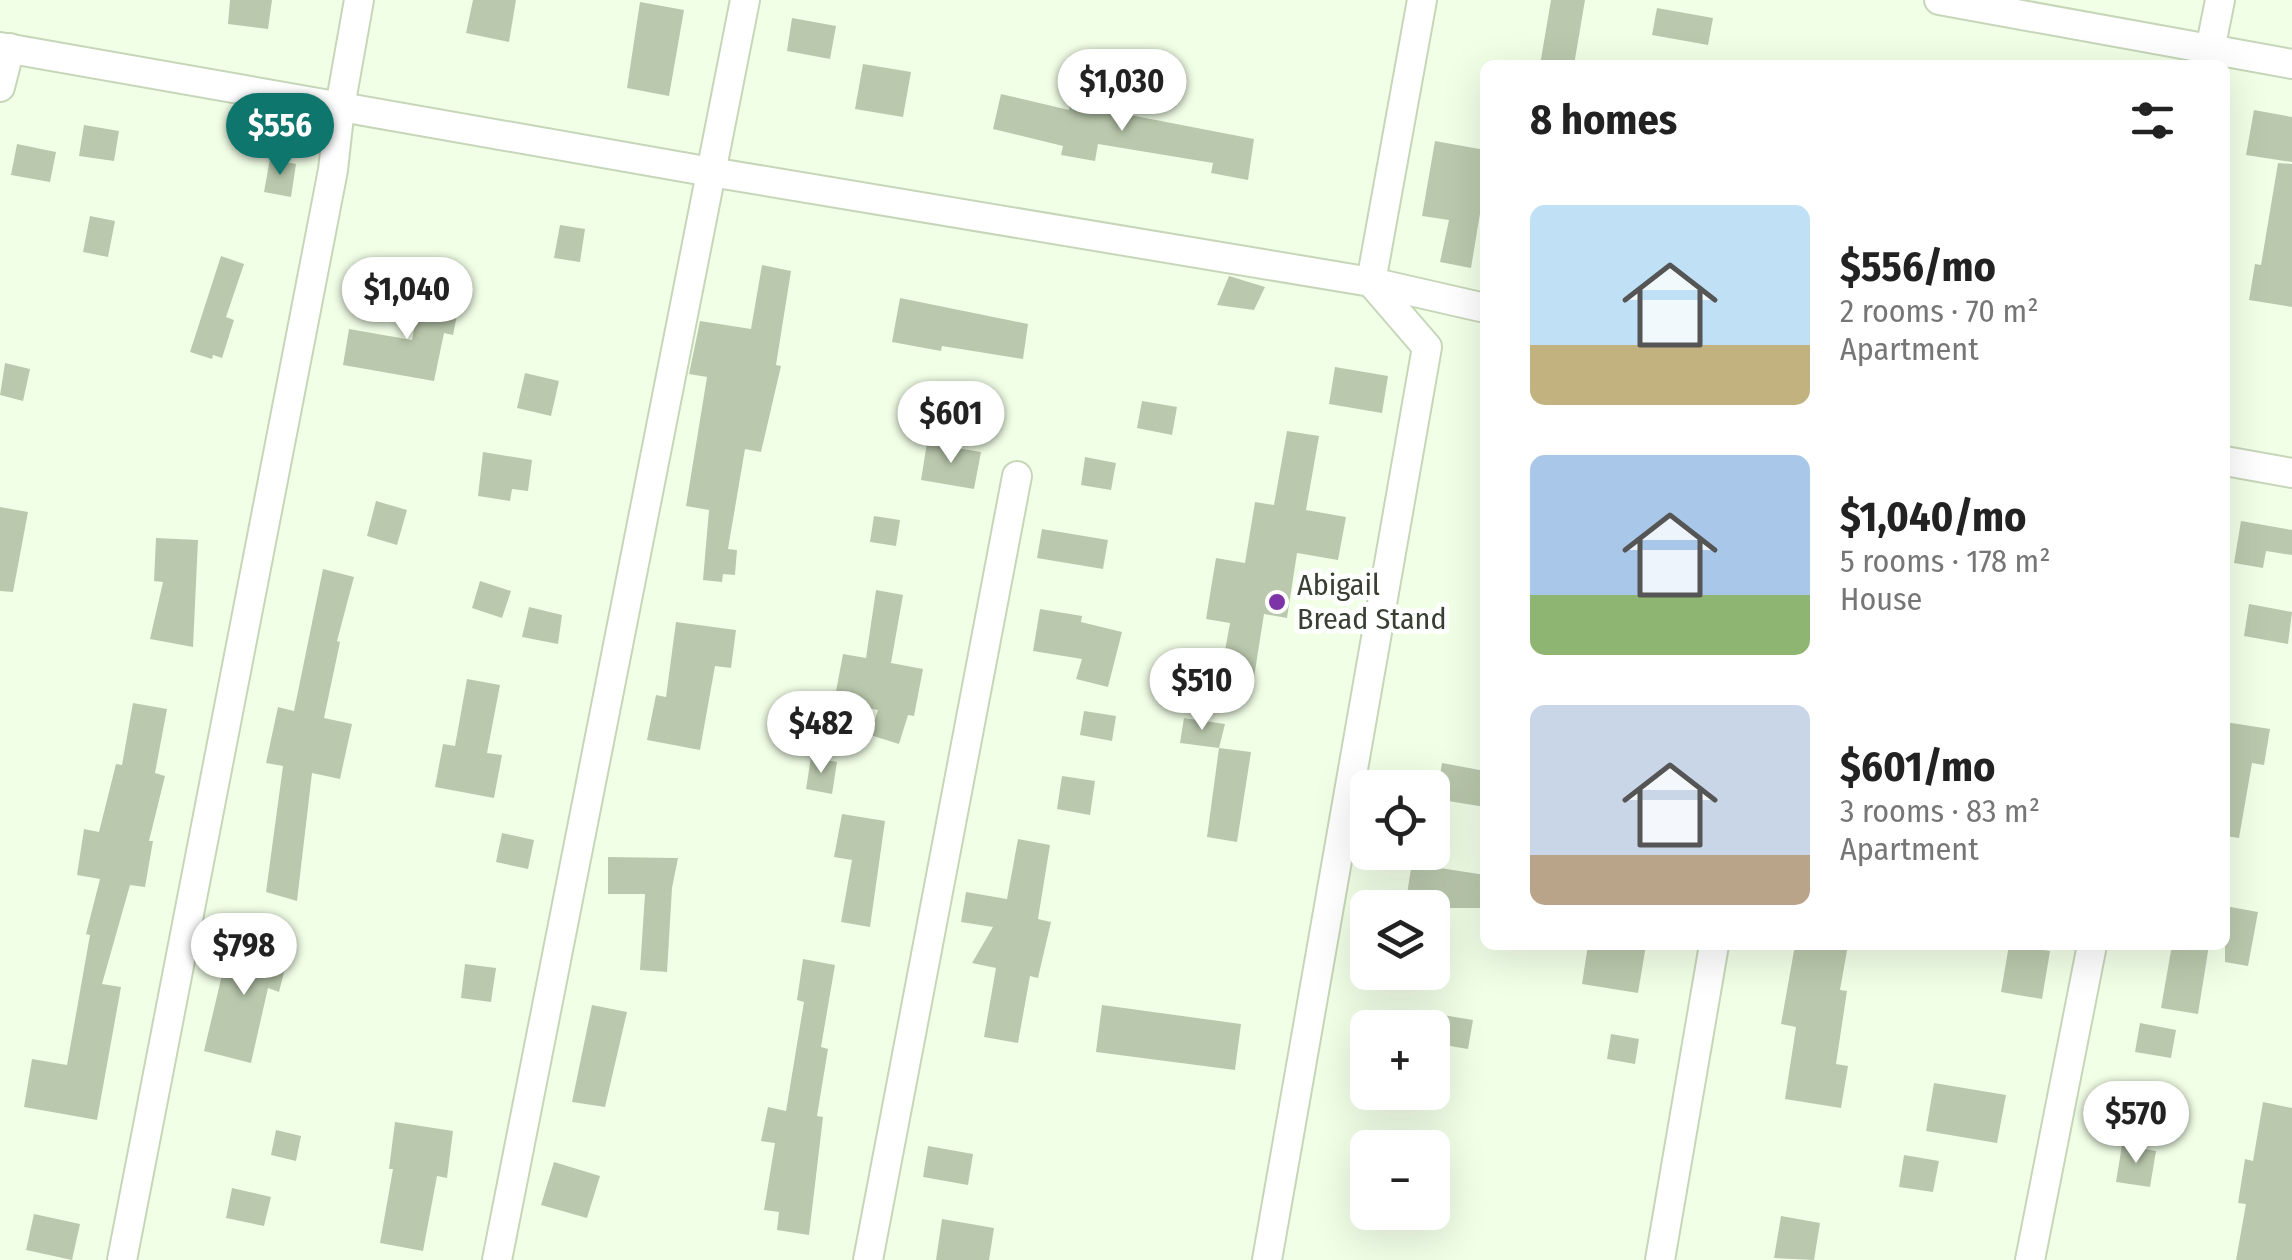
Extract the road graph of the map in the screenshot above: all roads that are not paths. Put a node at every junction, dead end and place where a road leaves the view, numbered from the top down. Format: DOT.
graph roads {
  1 [pos="360,0"];
  2 [pos="745,0"];
  3 [pos="1422,0"];
  4 [pos="1940,0"];
  5 [pos="2220,0"];
  6 [pos="5,48"];
  7 [pos="2208,57"];
  8 [pos="2292,64"];
  9 [pos="0,87"];
  10 [pos="340,108"];
  11 [pos="711,172"];
  12 [pos="1371,282"];
  13 [pos="1480,307"];
  14 [pos="2230,462"];
  15 [pos="2292,473"];
  16 [pos="1018,476"];
  17 [pos="1713,950"];
  18 [pos="2091,950"];
  19 [pos="122,1260"];
  20 [pos="496,1260"];
  21 [pos="868,1260"];
  22 [pos="1267,1260"];
  23 [pos="1660,1260"];
  24 [pos="2030,1260"];
  1 -- 10 [label="street"];
  2 -- 11 [label="street"];
  3 -- 12 [label="street"];
  4 -- 7 [label="street"];
  5 -- 7 [label="street"];
  6 -- 9 [label="street"];
  6 -- 10 [label="street"];
  7 -- 8 [label="street"];
  10 -- 11 [label="street"];
  10 -- 19 [label="street"];
  11 -- 12 [label="street"];
  11 -- 20 [label="street"];
  12 -- 13 [label="street"];
  12 -- 22 [label="street"];
  14 -- 15 [label="street"];
  16 -- 21 [label="street"];
  17 -- 23 [label="street"];
  18 -- 24 [label="street"];
}
